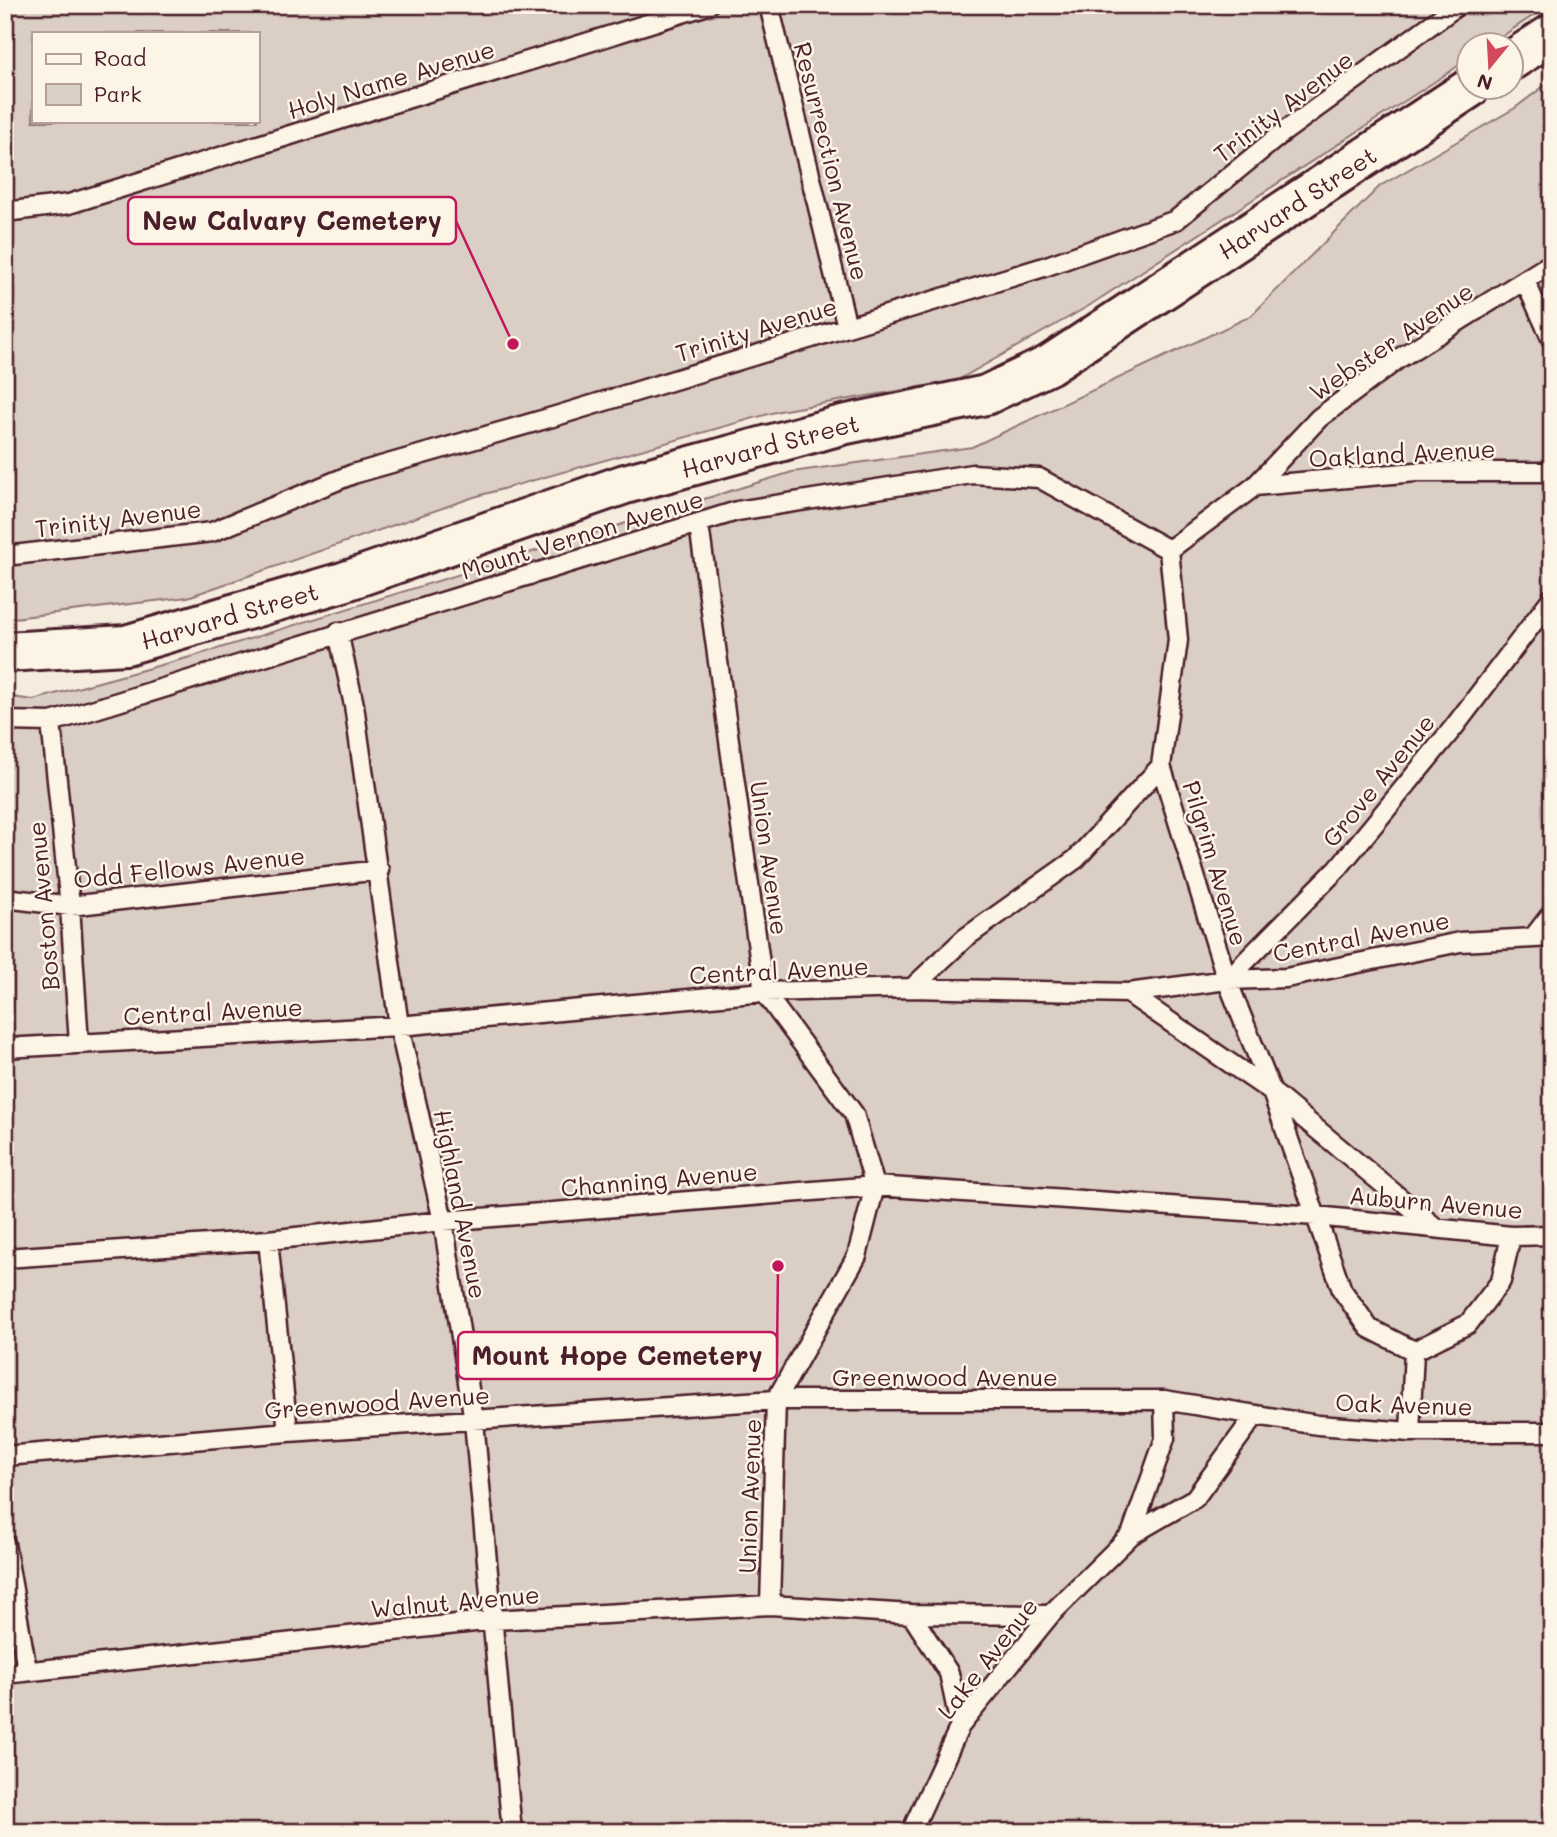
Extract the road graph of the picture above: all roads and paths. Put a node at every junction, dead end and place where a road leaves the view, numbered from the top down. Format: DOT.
graph roads {
  1 [pos="708,5"];
  2 [pos="769,5"];
  3 [pos="1458,5"];
  4 [pos="1552,34"];
  5 [pos="1526,50"];
  6 [pos="1456,97"];
  7 [pos="5,212"];
  8 [pos="1552,263"];
  9 [pos="1525,281"];
  10 [pos="847,327"];
  11 [pos="1552,340"];
  12 [pos="1552,472"];
  13 [pos="1255,486"];
  14 [pos="699,525"];
  15 [pos="1169,550"];
  16 [pos="5,556"];
  17 [pos="1552,598"];
  18 [pos="338,632"];
  19 [pos="5,652"];
  20 [pos="5,721"];
  21 [pos="51,722"];
  22 [pos="1161,766"];
  23 [pos="379,870"];
  24 [pos="5,898"];
  25 [pos="70,906"];
  26 [pos="1552,913"];
  27 [pos="1543,936"];
  28 [pos="1227,980"];
  29 [pos="912,988"];
  30 [pos="764,992"];
  31 [pos="1128,993"];
  32 [pos="399,1026"];
  33 [pos="79,1044"];
  34 [pos="5,1048"];
  35 [pos="1272,1092"];
  36 [pos="875,1186"];
  37 [pos="1317,1216"];
  38 [pos="443,1221"];
  39 [pos="1437,1228"];
  40 [pos="1552,1235"];
  41 [pos="1511,1236"];
  42 [pos="268,1240"];
  43 [pos="5,1258"];
  44 [pos="1414,1351"];
  45 [pos="776,1400"];
  46 [pos="1164,1400"];
  47 [pos="1254,1417"];
  48 [pos="474,1421"];
  49 [pos="288,1432"];
  50 [pos="1410,1432"];
  51 [pos="1552,1432"];
  52 [pos="5,1456"];
  53 [pos="1130,1535"];
  54 [pos="5,1544"];
  55 [pos="770,1605"];
  56 [pos="911,1614"];
  57 [pos="1050,1615"];
  58 [pos="493,1620"];
  59 [pos="27,1670"];
  60 [pos="5,1674"];
  61 [pos="960,1727"];
  62 [pos="512,1832"];
  63 [pos="911,1832"];
  1 -- 7 [label="lane, Holy Name Avenue"];
  2 -- 10 [label="lane, Resurrection Avenue"];
  3 -- 10 [label="lane, Trinity Avenue"];
  4 -- 5 [label="main road"];
  6 -- 19 [label="main road, Harvard Street"];
  8 -- 9 [label="lane, Webster Avenue"];
  9 -- 11 [label="lane"];
  9 -- 13 [label="lane, Webster Avenue"];
  10 -- 16 [label="lane, Trinity Avenue"];
  12 -- 13 [label="lane, Oakland Avenue"];
  13 -- 15 [label="lane, Webster Avenue"];
  14 -- 15 [label="lane, Mount Vernon Avenue"];
  14 -- 18 [label="lane, Mount Vernon Avenue"];
  14 -- 30 [label="lane, Union Avenue"];
  15 -- 22 [label="lane, Pilgrim Avenue"];
  17 -- 28 [label="lane, Grove Avenue"];
  18 -- 21 [label="lane, Mount Vernon Avenue"];
  18 -- 23 [label="lane, Highland Avenue"];
  20 -- 21 [label="lane, Mount Vernon Avenue"];
  21 -- 25 [label="lane, Boston Avenue"];
  22 -- 28 [label="lane, Pilgrim Avenue"];
  22 -- 29 [label="lane, Pilgrim Avenue"];
  23 -- 25 [label="lane, Odd Fellows Avenue"];
  23 -- 32 [label="lane, Highland Avenue"];
  24 -- 25 [label="lane, Odd Fellows Avenue"];
  25 -- 33 [label="lane, Boston Avenue"];
  26 -- 27 [label="lane"];
  27 -- 28 [label="lane, Central Avenue"];
  28 -- 31 [label="lane, Central Avenue"];
  28 -- 35 [label="lane, Pilgrim Avenue"];
  29 -- 30 [label="lane, Central Avenue"];
  29 -- 31 [label="lane, Central Avenue"];
  30 -- 32 [label="lane, Central Avenue"];
  30 -- 36 [label="lane, Union Avenue"];
  31 -- 35 [label="lane, Pilgrim Avenue"];
  32 -- 33 [label="lane, Central Avenue"];
  32 -- 38 [label="lane, Highland Avenue"];
  33 -- 34 [label="lane, Central Avenue"];
  35 -- 37 [label="lane, Pilgrim Avenue"];
  35 -- 39 [label="lane, Pilgrim Avenue"];
  36 -- 37 [label="lane, Channing Avenue"];
  36 -- 38 [label="lane, Channing Avenue"];
  36 -- 45 [label="lane, Union Avenue"];
  37 -- 39 [label="lane, Auburn Avenue"];
  37 -- 44 [label="lane, Pilgrim Avenue"];
  38 -- 42 [label="lane, Channing Avenue"];
  38 -- 48 [label="lane, Highland Avenue"];
  39 -- 41 [label="lane, Auburn Avenue"];
  40 -- 41 [label="lane, Auburn Avenue"];
  41 -- 44 [label="lane"];
  42 -- 43 [label="lane, Channing Avenue"];
  42 -- 49 [label="lane"];
  44 -- 50 [label="lane"];
  45 -- 46 [label="lane, Greenwood Avenue"];
  45 -- 48 [label="lane, Greenwood Avenue"];
  45 -- 55 [label="lane, Union Avenue"];
  46 -- 47 [label="lane, Greenwood Avenue"];
  46 -- 53 [label="lane, Lake Avenue"];
  47 -- 50 [label="lane, Oak Avenue"];
  47 -- 53 [label="lane, Lake Avenue"];
  48 -- 49 [label="lane, Greenwood Avenue"];
  48 -- 58 [label="lane, Highland Avenue"];
  49 -- 52 [label="lane, Greenwood Avenue"];
  50 -- 51 [label="lane, Oak Avenue"];
  53 -- 57 [label="lane, Lake Avenue"];
  54 -- 59 [label="lane"];
  55 -- 56 [label="lane, Walnut Avenue"];
  55 -- 58 [label="lane, Walnut Avenue"];
  56 -- 57 [label="lane, Walnut Avenue"];
  56 -- 61 [label="lane"];
  57 -- 61 [label="lane, Lake Avenue"];
  58 -- 59 [label="lane, Walnut Avenue"];
  58 -- 62 [label="lane, Highland Avenue"];
  59 -- 60 [label="lane, Walnut Avenue"];
  61 -- 63 [label="lane, Lake Avenue"];
}
